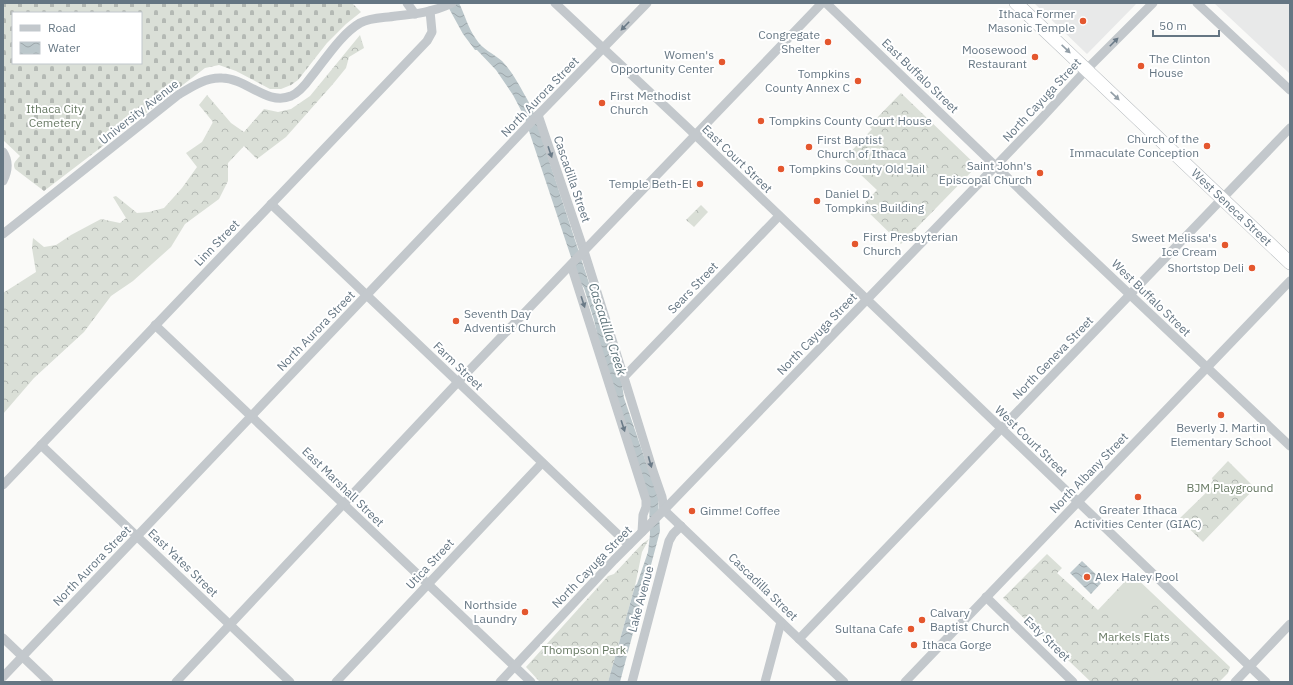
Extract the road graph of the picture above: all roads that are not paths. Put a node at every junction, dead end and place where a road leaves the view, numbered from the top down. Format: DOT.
graph roads {
  1 [pos="407,3"];
  2 [pos="555,3"];
  3 [pos="647,3"];
  4 [pos="822,3"];
  5 [pos="826,3"];
  6 [pos="1016,3"];
  7 [pos="1153,3"];
  8 [pos="1197,3"];
  9 [pos="448,5"];
  10 [pos="430,11"];
  11 [pos="415,14"];
  12 [pos="603,49"];
  13 [pos="1087,69"];
  14 [pos="1290,90"];
  15 [pos="538,115"];
  16 [pos="1290,128"];
  17 [pos="695,135"];
  18 [pos="3,152"];
  19 [pos="996,166"];
  20 [pos="3,181"];
  21 [pos="1222,198"];
  22 [pos="271,204"];
  23 [pos="779,216"];
  24 [pos="3,234"];
  25 [pos="584,251"];
  26 [pos="1290,263"];
  27 [pos="571,265"];
  28 [pos="1290,281"];
  29 [pos="367,295"];
  30 [pos="1130,295"];
  31 [pos="867,300"];
  32 [pos="155,325"];
  33 [pos="1207,367"];
  34 [pos="624,377"];
  35 [pos="458,382"];
  36 [pos="252,416"];
  37 [pos="1001,429"];
  38 [pos="41,444"];
  39 [pos="1290,446"];
  40 [pos="542,462"];
  41 [pos="3,485"];
  42 [pos="1078,502"];
  43 [pos="344,504"];
  44 [pos="664,510"];
  45 [pos="681,526"];
  46 [pos="642,532"];
  47 [pos="137,536"];
  48 [pos="629,545"];
  49 [pos="428,584"];
  50 [pos="986,598"];
  51 [pos="781,622"];
  52 [pos="1290,624"];
  53 [pos="230,625"];
  54 [pos="3,638"];
  55 [pos="799,639"];
  56 [pos="22,656"];
  57 [pos="515,666"];
  58 [pos="1250,666"];
  59 [pos="3,677"];
  60 [pos="49,682"];
  61 [pos="176,682"];
  62 [pos="290,682"];
  63 [pos="336,682"];
  64 [pos="500,682"];
  65 [pos="531,682"];
  66 [pos="632,682"];
  67 [pos="765,682"];
  68 [pos="844,682"];
  69 [pos="905,682"];
  70 [pos="1073,682"];
  71 [pos="1235,682"];
  72 [pos="1266,682"];
  1 -- 11 [label="street"];
  2 -- 12 [label="street, East Court Street"];
  3 -- 12 [label="street, North Aurora Street, one-way"];
  4 -- 17 [label="street"];
  5 -- 19 [label="street, East Buffalo Street"];
  6 -- 13 [label="highway, West Seneca Street, one-way"];
  13 -- 7 [label="street, North Cayuga Street, one-way"];
  8 -- 14 [label="street"];
  9 -- 10 [label="street, University Avenue"];
  10 -- 11 [label="street, University Avenue"];
  10 -- 22 [label="street, Linn Street"];
  11 -- 24 [label="street, University Avenue"];
  12 -- 15 [label="street, North Aurora Street"];
  12 -- 17 [label="street, East Court Street"];
  13 -- 19 [label="street, North Cayuga Street"];
  13 -- 21 [label="highway, West Seneca Street, one-way"];
  15 -- 25 [label="street, Cascadilla Street, one-way"];
  15 -- 29 [label="street, North Aurora Street"];
  16 -- 21 [label="street, North Geneva Street"];
  17 -- 23 [label="street, East Court Street"];
  17 -- 25 [label="street"];
  18 -- 20 [label="street"];
  19 -- 30 [label="street, West Buffalo Street"];
  19 -- 31 [label="street, North Cayuga Street"];
  21 -- 26 [label="highway, West Seneca Street"];
  21 -- 30 [label="street, North Geneva Street"];
  22 -- 29 [label="street, Farm Street"];
  22 -- 32 [label="street, Linn Street"];
  23 -- 31 [label="street, East Court Street"];
  23 -- 34 [label="street, Sears Street"];
  25 -- 27 [label="street"];
  25 -- 34 [label="street, Cascadilla Street"];
  27 -- 35 [label="street"];
  27 -- 46 [label="street, one-way"];
  28 -- 33 [label="street, North Albany Street"];
  29 -- 35 [label="street, Farm Street"];
  29 -- 36 [label="street, North Aurora Street"];
  30 -- 33 [label="street, West Buffalo Street"];
  30 -- 37 [label="street, North Geneva Street"];
  31 -- 37 [label="street, West Court Street"];
  31 -- 44 [label="street, North Cayuga Street"];
  32 -- 36 [label="street, East Marshall Street"];
  32 -- 38 [label="street, Linn Street"];
  33 -- 39 [label="street, West Buffalo Street"];
  33 -- 42 [label="street, North Albany Street"];
  34 -- 44 [label="street, Cascadilla Street, one-way"];
  35 -- 40 [label="street, Farm Street"];
  35 -- 43 [label="street"];
  36 -- 43 [label="street, East Marshall Street"];
  36 -- 47 [label="street, North Aurora Street"];
  37 -- 42 [label="street, West Court Street"];
  37 -- 55 [label="street, North Geneva Street"];
  38 -- 41 [label="street, Linn Street"];
  38 -- 47 [label="street, East Yates Street"];
  40 -- 48 [label="street, Farm Street"];
  40 -- 49 [label="street, Utica Street"];
  42 -- 50 [label="street, North Albany Street"];
  42 -- 58 [label="street, West Court Street"];
  43 -- 49 [label="street, East Marshall Street"];
  43 -- 53 [label="street"];
  44 -- 45 [label="street, Cascadilla Street"];
  44 -- 46 [label="street, North Cayuga Street"];
  45 -- 51 [label="street, Cascadilla Street"];
  45 -- 66 [label="street, Lake Avenue"];
  46 -- 48 [label="street, North Cayuga Street"];
  47 -- 53 [label="street, East Yates Street"];
  47 -- 56 [label="street, North Aurora Street"];
  48 -- 57 [label="street, North Cayuga Street"];
  49 -- 57 [label="street, East Marshall Street"];
  49 -- 63 [label="street, Utica Street"];
  50 -- 69 [label="street, North Albany Street"];
  50 -- 70 [label="street, Esty Street"];
  51 -- 55 [label="street, Cascadilla Street"];
  51 -- 67 [label="street"];
  52 -- 58 [label="street"];
  53 -- 61 [label="street"];
  53 -- 62 [label="street, East Yates Street"];
  54 -- 56 [label="street"];
  55 -- 68 [label="street, Cascadilla Street"];
  56 -- 59 [label="street, North Aurora Street"];
  56 -- 60 [label="street"];
  57 -- 64 [label="street, North Cayuga Street"];
  57 -- 65 [label="street, East Marshall Street"];
  58 -- 71 [label="street"];
  58 -- 72 [label="street, West Court Street"];
}
